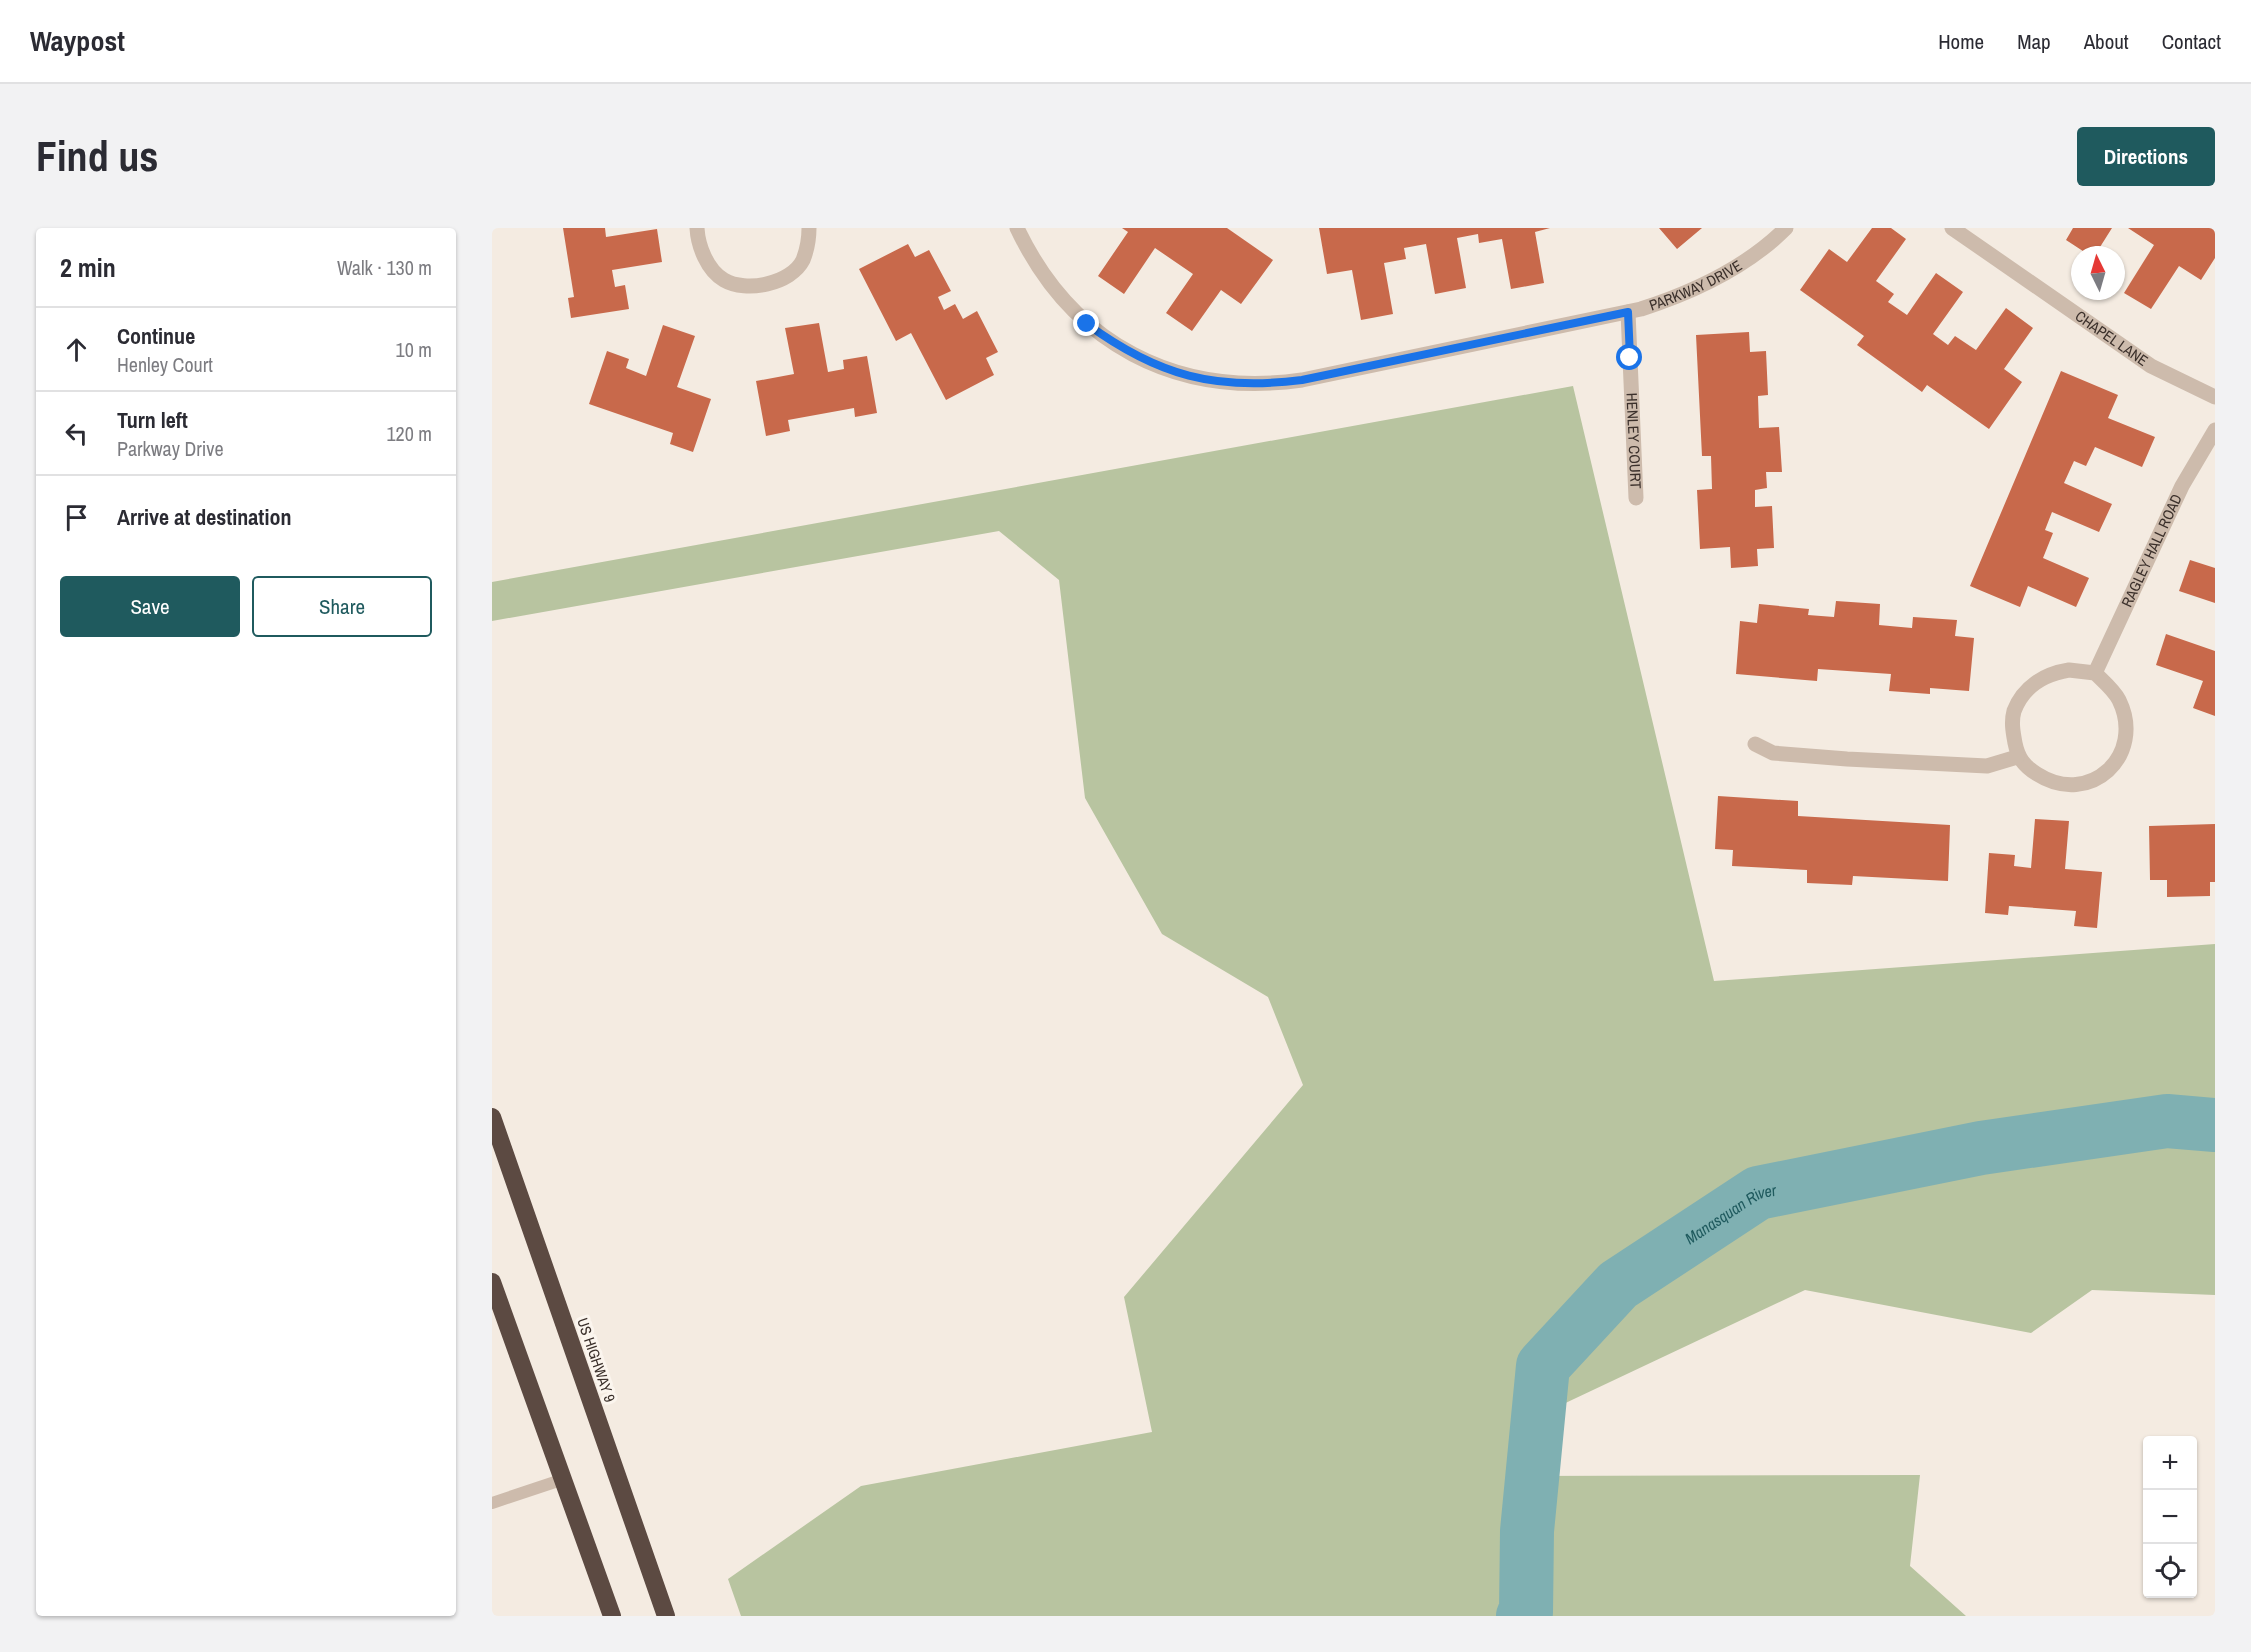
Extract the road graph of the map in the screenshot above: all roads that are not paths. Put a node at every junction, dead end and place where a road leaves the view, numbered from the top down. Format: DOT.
graph roads {
  1 [pos="697,228"];
  2 [pos="809,228"];
  3 [pos="1017,228"];
  4 [pos="1786,228"];
  5 [pos="1952,228"];
  6 [pos="1628,312"];
  7 [pos="2215,397"];
  8 [pos="2215,430"];
  9 [pos="1636,498"];
  10 [pos="2095,673"];
  11 [pos="1755,744"];
  12 [pos="2017,758"];
  13 [pos="492,1117"];
  14 [pos="492,1282"];
  15 [pos="564,1479"];
  16 [pos="492,1503"];
  17 [pos="612,1616"];
  18 [pos="666,1616"];
  1 -- 2 [label="street"];
  3 -- 6 [label="street, PARKWAY DRIVE"];
  4 -- 6 [label="street, PARKWAY DRIVE"];
  5 -- 7 [label="street, CHAPEL LANE"];
  6 -- 9 [label="street, HENLEY COURT"];
  8 -- 10 [label="street, RAGLEY HALL ROAD"];
  10 -- 12 [label="street"];
  10 -- 12 [label="street"];
  11 -- 12 [label="street"];
  13 -- 18 [label="highway, US HIGHWAY 9"];
  14 -- 15 [label="highway"];
  15 -- 16 [label="lane"];
  15 -- 17 [label="highway"];
}
